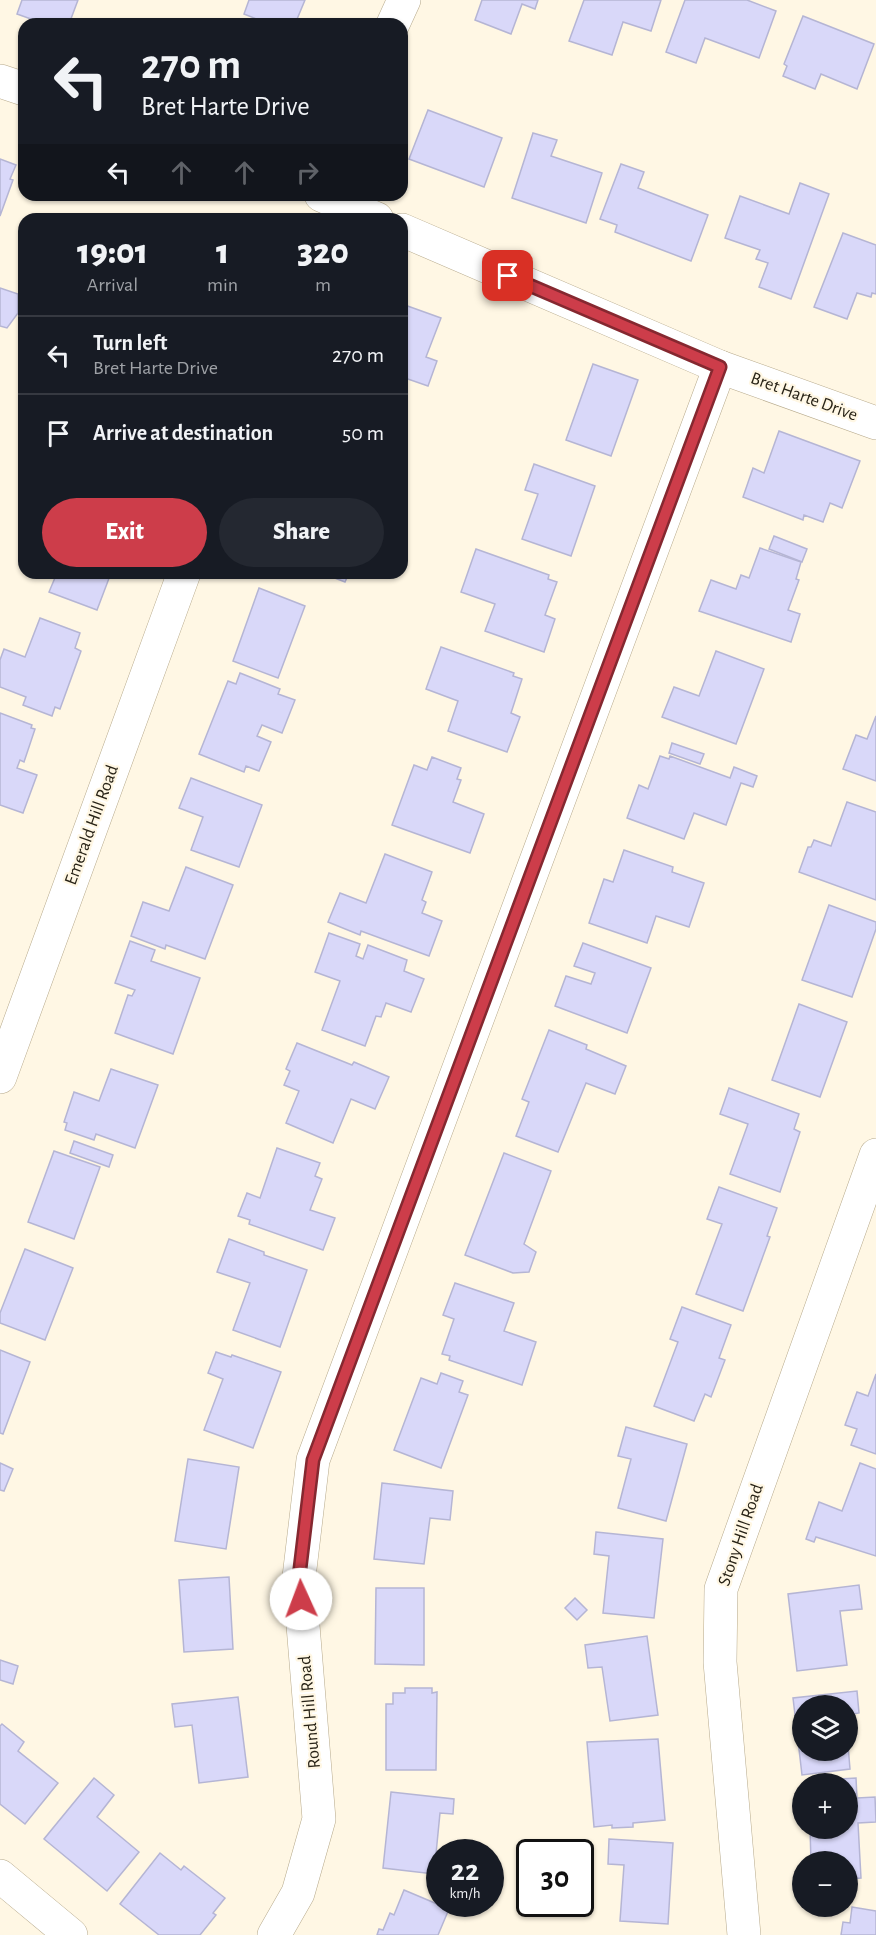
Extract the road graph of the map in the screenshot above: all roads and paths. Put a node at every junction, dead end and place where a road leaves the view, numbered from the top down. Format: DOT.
graph roads {
  1 [pos="404,0"];
  2 [pos="396,18"];
  3 [pos="0,81"];
  4 [pos="18,87"];
  5 [pos="336,201"];
  6 [pos="363,213"];
  7 [pos="408,233"];
  8 [pos="720,367"];
  9 [pos="876,423"];
  10 [pos="182,579"];
  11 [pos="0,1077"];
  12 [pos="876,1155"];
  13 [pos="0,1876"];
  14 [pos="71,1935"];
  15 [pos="274,1935"];
  16 [pos="744,1935"];
  1 -- 2 [label="street"];
  3 -- 4 [label="street"];
  5 -- 6 [label="street"];
  7 -- 8 [label="street, Bret Harte Drive"];
  8 -- 9 [label="street, Bret Harte Drive"];
  8 -- 15 [label="street, Round Hill Road"];
  10 -- 11 [label="street, Emerald Hill Road"];
  12 -- 16 [label="street, Stony Hill Road"];
  13 -- 14 [label="street"];
}
